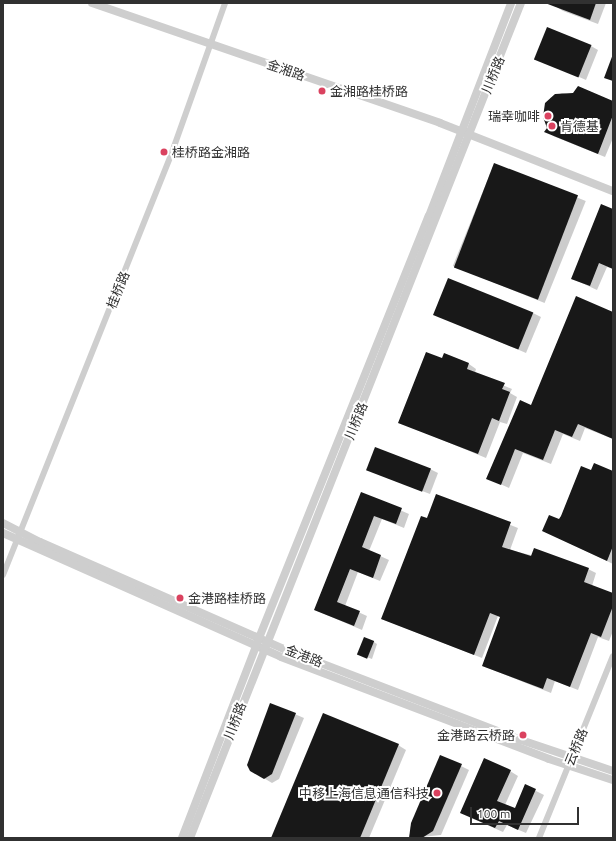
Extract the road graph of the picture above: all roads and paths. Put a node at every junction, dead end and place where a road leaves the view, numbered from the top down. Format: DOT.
graph roads {
  1 [pos="92,3"];
  2 [pos="225,3"];
  3 [pos="511,3"];
  4 [pos="521,3"];
  5 [pos="210,45"];
  6 [pos="460,130"];
  7 [pos="469,134"];
  8 [pos="613,191"];
  9 [pos="3,523"];
  10 [pos="3,533"];
  11 [pos="19,537"];
  12 [pos="3,575"];
  13 [pos="259,638"];
  14 [pos="268,641"];
  15 [pos="256,646"];
  16 [pos="264,650"];
  17 [pos="613,656"];
  18 [pos="571,758"];
  19 [pos="568,766"];
  20 [pos="613,771"];
  21 [pos="613,780"];
  22 [pos="182,838"];
  23 [pos="190,838"];
  24 [pos="539,838"];
  1 -- 5 [label="street, 金湘路"];
  2 -- 5 [label="street, 桂桥路"];
  3 -- 6 [label="street, 川桥路"];
  4 -- 7 [label="street, 川桥路"];
  5 -- 6 [label="street, 金湘路"];
  5 -- 11 [label="street, 桂桥路"];
  6 -- 7 [label="street, 金湘路"];
  6 -- 13 [label="street, 川桥路"];
  7 -- 8 [label="street, 金湘路"];
  7 -- 14 [label="street, 川桥路"];
  9 -- 11 [label="street, 金港路"];
  10 -- 11 [label="street, 金港路"];
  11 -- 12 [label="street, 桂桥路"];
  11 -- 13 [label="street, 金港路"];
  11 -- 15 [label="street, 金港路"];
  13 -- 14 [label="street, 金港路"];
  13 -- 15 [label="street, 川桥路"];
  14 -- 16 [label="street, 川桥路"];
  14 -- 18 [label="street, 金港路"];
  15 -- 16 [label="street, 金港路"];
  15 -- 22 [label="street, 川桥路"];
  16 -- 19 [label="street, 金港路"];
  16 -- 23 [label="street, 川桥路"];
  17 -- 18 [label="street, 云桥路"];
  18 -- 19 [label="street, 云桥路"];
  18 -- 20 [label="street, 金港路"];
  19 -- 21 [label="street, 金港路"];
  19 -- 24 [label="street, 云桥路"];
}
